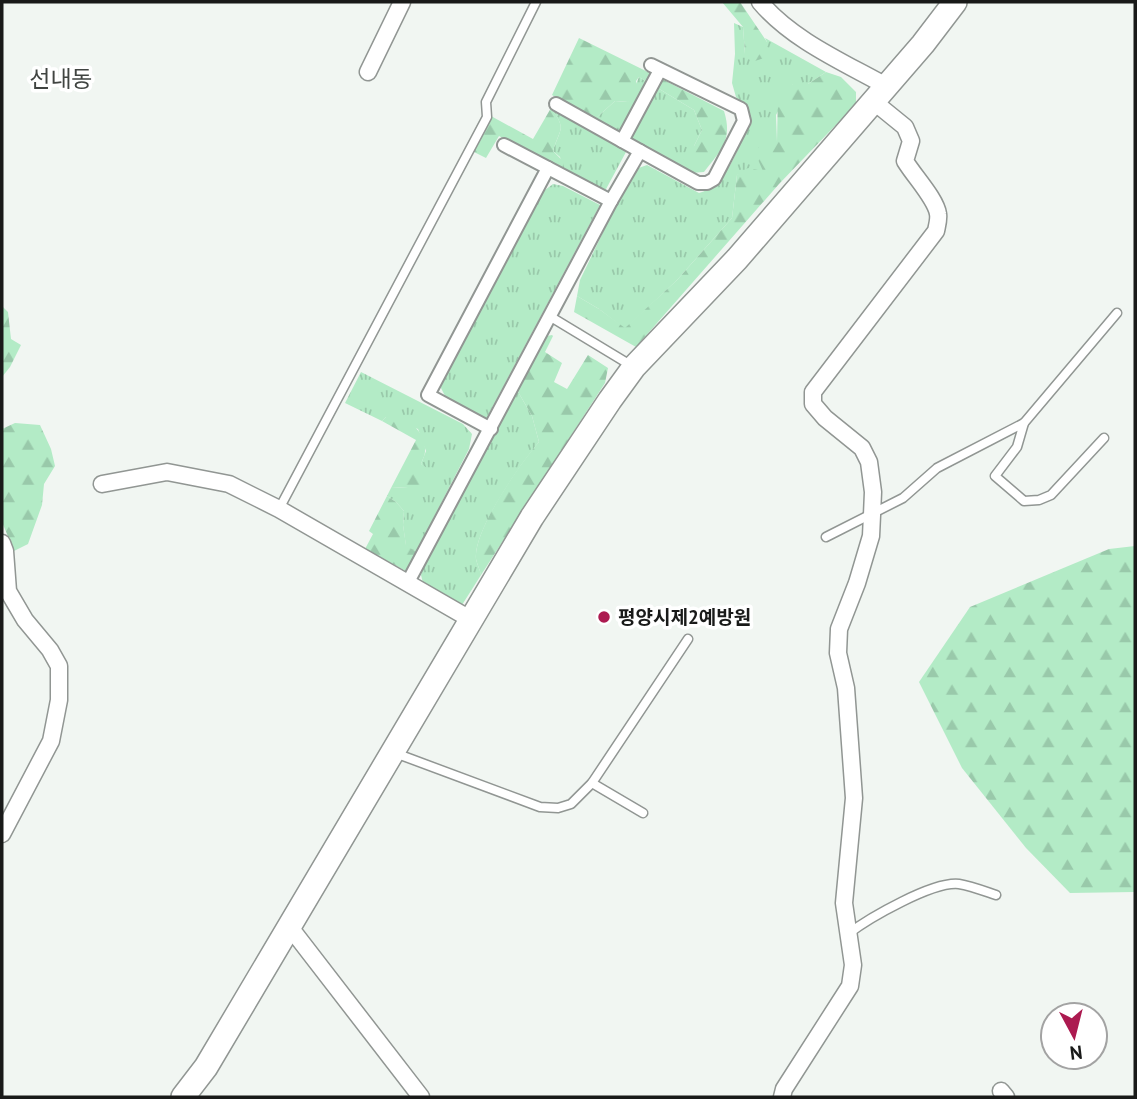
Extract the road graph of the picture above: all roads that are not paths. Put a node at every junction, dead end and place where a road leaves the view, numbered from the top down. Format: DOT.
graph roads {
  1 [pos="402,2"];
  2 [pos="536,2"];
  3 [pos="760,2"];
  4 [pos="955,2"];
  5 [pos="368,72"];
  6 [pos="880,93"];
  7 [pos="556,104"];
  8 [pos="622,141"];
  9 [pos="504,145"];
  10 [pos="640,151"];
  11 [pos="548,168"];
  12 [pos="611,201"];
  13 [pos="1117,313"];
  14 [pos="551,317"];
  15 [pos="634,368"];
  16 [pos="1024,423"];
  17 [pos="491,429"];
  18 [pos="1104,438"];
  19 [pos="102,484"];
  20 [pos="279,509"];
  21 [pos="872,515"];
  22 [pos="826,537"];
  23 [pos="2,543"];
  24 [pos="408,582"];
  25 [pos="5,594"];
  26 [pos="470,619"];
  27 [pos="688,639"];
  28 [pos="393,752"];
  29 [pos="592,783"];
  30 [pos="643,813"];
  31 [pos="2,834"];
  32 [pos="996,895"];
  33 [pos="289,926"];
  34 [pos="848,934"];
  35 [pos="183,1097"];
  36 [pos="421,1097"];
  37 [pos="782,1097"];
  1 -- 5 [label="street"];
  2 -- 20 [label="lane"];
  3 -- 6 [label="street"];
  4 -- 6 [label="main road"];
  6 -- 15 [label="main road"];
  6 -- 21 [label="street"];
  7 -- 8 [label="street"];
  8 -- 10 [label="street"];
  8 -- 10 [label="street"];
  9 -- 11 [label="street"];
  10 -- 12 [label="street"];
  11 -- 12 [label="street"];
  11 -- 17 [label="street"];
  12 -- 14 [label="street"];
  13 -- 16 [label="lane"];
  14 -- 15 [label="lane"];
  14 -- 17 [label="street"];
  15 -- 26 [label="main road"];
  16 -- 18 [label="lane"];
  16 -- 21 [label="lane"];
  17 -- 24 [label="street"];
  19 -- 20 [label="street"];
  20 -- 24 [label="street"];
  21 -- 22 [label="lane"];
  21 -- 34 [label="street"];
  23 -- 25 [label="street"];
  24 -- 26 [label="street"];
  25 -- 31 [label="street"];
  26 -- 28 [label="main road"];
  27 -- 29 [label="lane"];
  28 -- 29 [label="lane"];
  28 -- 33 [label="main road"];
  29 -- 30 [label="lane"];
  32 -- 34 [label="lane"];
  33 -- 35 [label="main road"];
  33 -- 36 [label="street"];
  34 -- 37 [label="street"];
}
